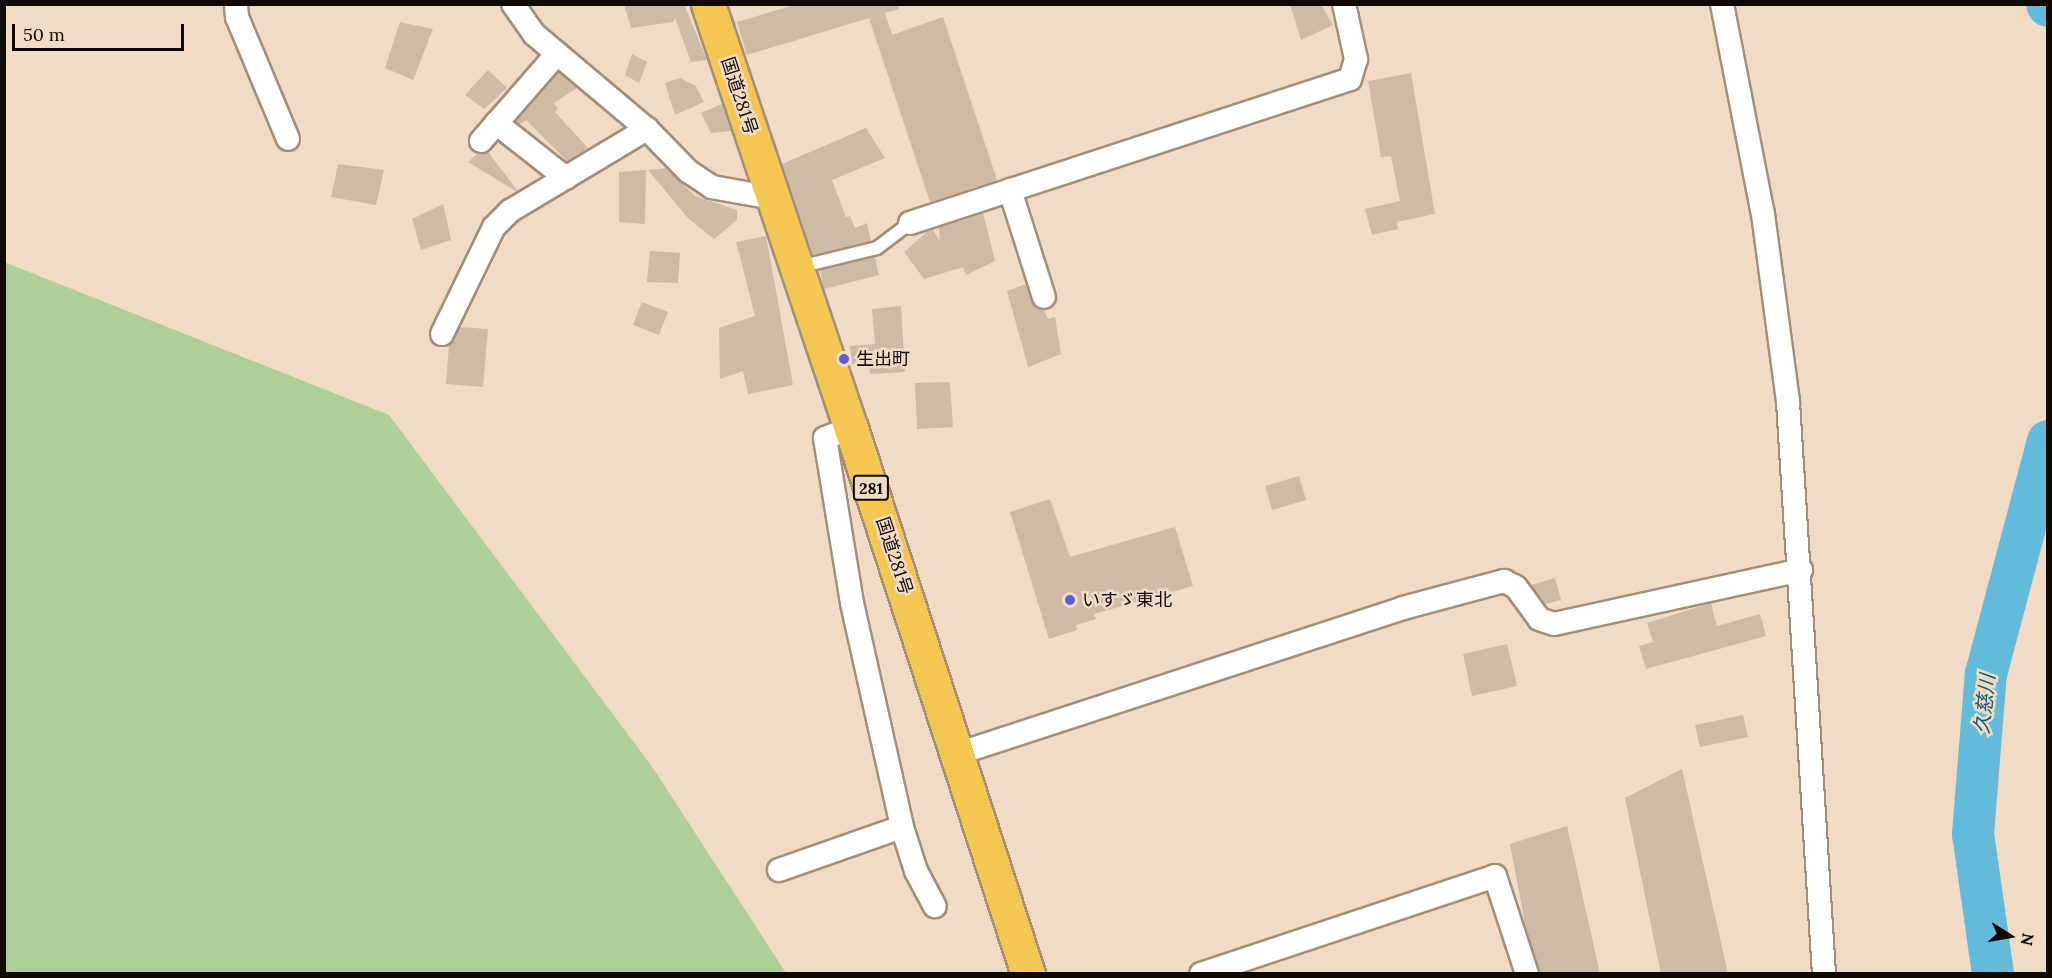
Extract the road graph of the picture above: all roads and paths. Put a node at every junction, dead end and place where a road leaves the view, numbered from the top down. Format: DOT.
graph roads {
  1 [pos="236,4"];
  2 [pos="513,4"];
  3 [pos="708,4"];
  4 [pos="1344,4"];
  5 [pos="1722,4"];
  6 [pos="557,54"];
  7 [pos="496,123"];
  8 [pos="647,129"];
  9 [pos="288,139"];
  10 [pos="481,141"];
  11 [pos="566,178"];
  12 [pos="1010,190"];
  13 [pos="773,198"];
  14 [pos="905,226"];
  15 [pos="796,268"];
  16 [pos="1044,297"];
  17 [pos="442,334"];
  18 [pos="851,428"];
  19 [pos="1801,570"];
  20 [pos="957,754"];
  21 [pos="902,827"];
  22 [pos="779,870"];
  23 [pos="935,906"];
  24 [pos="1029,974"];
  25 [pos="1201,974"];
  26 [pos="1527,974"];
  27 [pos="1824,974"];
  1 -- 9 [label="street"];
  2 -- 6 [label="street"];
  3 -- 13 [label="highway, 国道281号 / 281"];
  4 -- 12 [label="street"];
  5 -- 19 [label="street"];
  6 -- 7 [label="street"];
  6 -- 8 [label="street"];
  7 -- 10 [label="street"];
  7 -- 11 [label="street"];
  8 -- 11 [label="street"];
  8 -- 13 [label="street"];
  11 -- 17 [label="street"];
  12 -- 14 [label="street"];
  12 -- 16 [label="street"];
  13 -- 15 [label="highway, 国道281号 / 281"];
  14 -- 15 [label="lane"];
  15 -- 18 [label="highway, 国道281号 / 281"];
  18 -- 20 [label="highway, 国道281号 / 281"];
  18 -- 21 [label="street"];
  19 -- 20 [label="street"];
  19 -- 27 [label="street"];
  20 -- 24 [label="highway, 国道281号 / 281"];
  21 -- 22 [label="street"];
  21 -- 23 [label="street"];
  25 -- 26 [label="street"];
}
